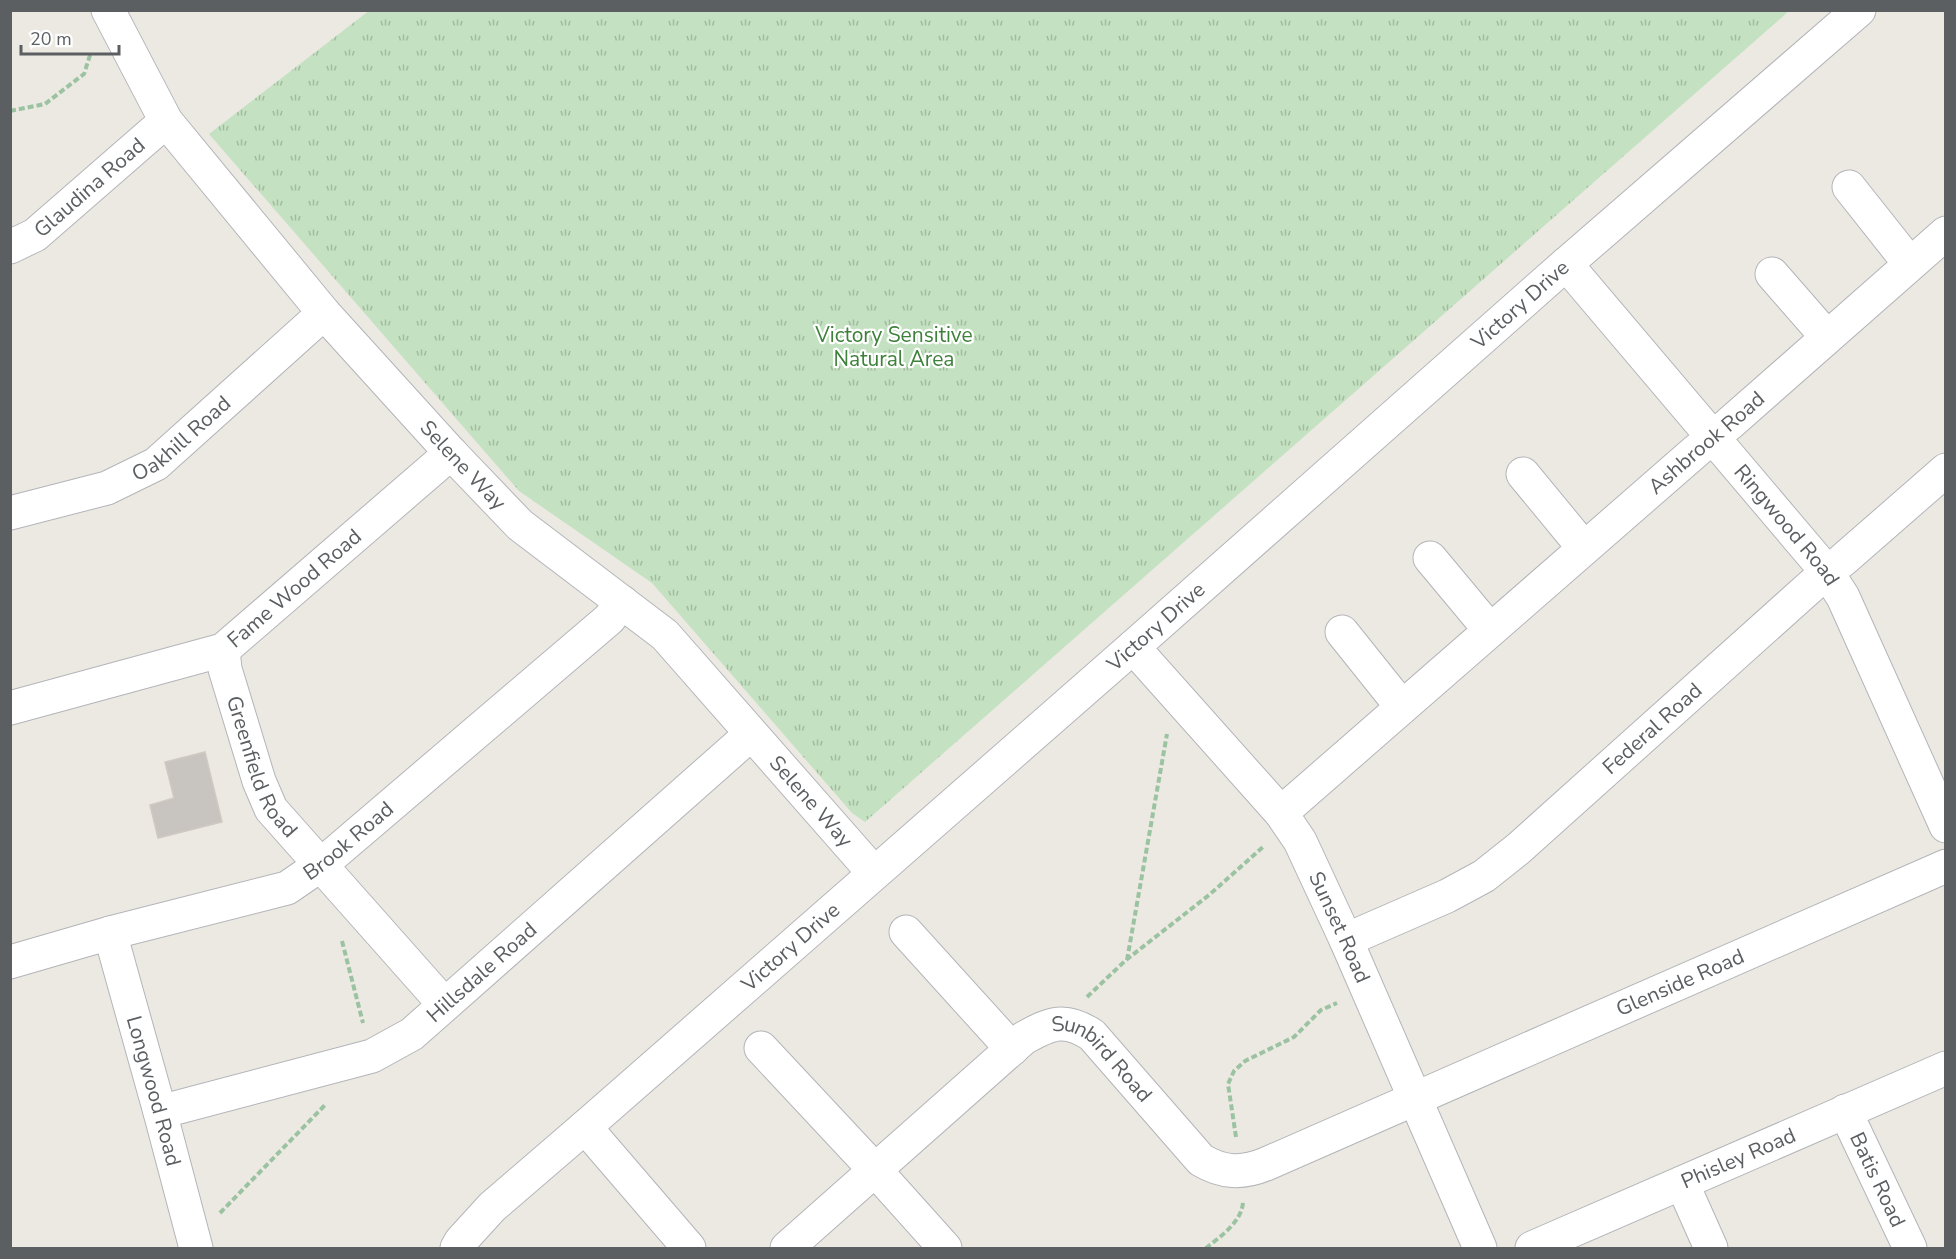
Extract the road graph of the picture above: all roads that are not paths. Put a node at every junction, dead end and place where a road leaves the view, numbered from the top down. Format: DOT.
graph roads {
  1 [pos="108,10"];
  2 [pos="1859,10"];
  3 [pos="166,121"];
  4 [pos="1849,187"];
  5 [pos="1946,233"];
  6 [pos="10,247"];
  7 [pos="1566,264"];
  8 [pos="1910,264"];
  9 [pos="1772,274"];
  10 [pos="324,313"];
  11 [pos="1827,337"];
  12 [pos="1713,436"];
  13 [pos="451,453"];
  14 [pos="1523,474"];
  15 [pos="1942,482"];
  16 [pos="10,513"];
  17 [pos="1584,548"];
  18 [pos="1430,558"];
  19 [pos="1827,572"];
  20 [pos="622,602"];
  21 [pos="1490,630"];
  22 [pos="1342,632"];
  23 [pos="1133,647"];
  24 [pos="223,650"];
  25 [pos="1402,707"];
  26 [pos="10,708"];
  27 [pos="751,734"];
  28 [pos="1281,813"];
  29 [pos="1946,826"];
  30 [pos="322,864"];
  31 [pos="1946,866"];
  32 [pos="874,873"];
  33 [pos="906,932"];
  34 [pos="110,933"];
  35 [pos="1346,940"];
  36 [pos="10,963"];
  37 [pos="444,1004"];
  38 [pos="761,1048"];
  39 [pos="1012,1049"];
  40 [pos="1946,1068"];
  41 [pos="1414,1099"];
  42 [pos="1845,1111"];
  43 [pos="160,1113"];
  44 [pos="585,1127"];
  45 [pos="875,1170"];
  46 [pos="1682,1183"];
  47 [pos="196,1248"];
  48 [pos="457,1248"];
  49 [pos="689,1248"];
  50 [pos="787,1248"];
  51 [pos="945,1248"];
  52 [pos="1480,1248"];
  53 [pos="1532,1248"];
  54 [pos="1712,1248"];
  55 [pos="1910,1248"];
  1 -- 3 [label="street, Selene Way"];
  2 -- 7 [label="street, Victory Drive"];
  3 -- 6 [label="street, Glaudina Road"];
  3 -- 10 [label="street, Selene Way"];
  4 -- 8 [label="street"];
  5 -- 8 [label="street, Ashbrook Road"];
  7 -- 12 [label="street, Ringwood Road"];
  7 -- 23 [label="street, Victory Drive"];
  8 -- 11 [label="street, Ashbrook Road"];
  9 -- 11 [label="street"];
  10 -- 13 [label="street, Selene Way"];
  10 -- 16 [label="street, Oakhill Road"];
  11 -- 12 [label="street, Ashbrook Road"];
  12 -- 17 [label="street, Ashbrook Road"];
  12 -- 19 [label="street, Ringwood Road"];
  13 -- 20 [label="street, Selene Way"];
  13 -- 24 [label="street, Fame Wood Road"];
  14 -- 17 [label="street"];
  15 -- 19 [label="street, Federal Road"];
  17 -- 21 [label="street, Ashbrook Road"];
  18 -- 21 [label="street"];
  19 -- 29 [label="street, Ringwood Road"];
  19 -- 35 [label="street, Federal Road"];
  20 -- 27 [label="street, Selene Way"];
  20 -- 30 [label="street, Brook Road"];
  21 -- 25 [label="street, Ashbrook Road"];
  22 -- 25 [label="street"];
  23 -- 28 [label="street, Sunset Road"];
  23 -- 32 [label="street, Victory Drive"];
  24 -- 26 [label="street, Fame Wood Road"];
  24 -- 30 [label="street, Greenfield Road"];
  25 -- 28 [label="street, Ashbrook Road"];
  27 -- 32 [label="street, Selene Way"];
  27 -- 37 [label="street, Hillsdale Road"];
  28 -- 35 [label="street, Sunset Road"];
  30 -- 34 [label="street, Brook Road"];
  30 -- 37 [label="street, Greenfield Road"];
  31 -- 41 [label="street, Glenside Road"];
  32 -- 44 [label="street, Victory Drive"];
  33 -- 39 [label="street"];
  34 -- 36 [label="street, Brook Road"];
  34 -- 43 [label="street, Longwood Road"];
  35 -- 41 [label="street, Sunset Road"];
  37 -- 43 [label="street, Hillsdale Road"];
  38 -- 45 [label="street"];
  39 -- 41 [label="street, Sunbird Road"];
  39 -- 45 [label="street, Sunbird Road"];
  40 -- 42 [label="street, Phisley Road"];
  41 -- 52 [label="street, Sunset Road"];
  42 -- 46 [label="street, Phisley Road"];
  42 -- 55 [label="street, Batis Road"];
  43 -- 47 [label="street, Longwood Road"];
  44 -- 48 [label="street, Victory Drive"];
  44 -- 49 [label="street"];
  45 -- 50 [label="street, Sunbird Road"];
  45 -- 51 [label="street"];
  46 -- 53 [label="street, Phisley Road"];
  46 -- 54 [label="street"];
}
